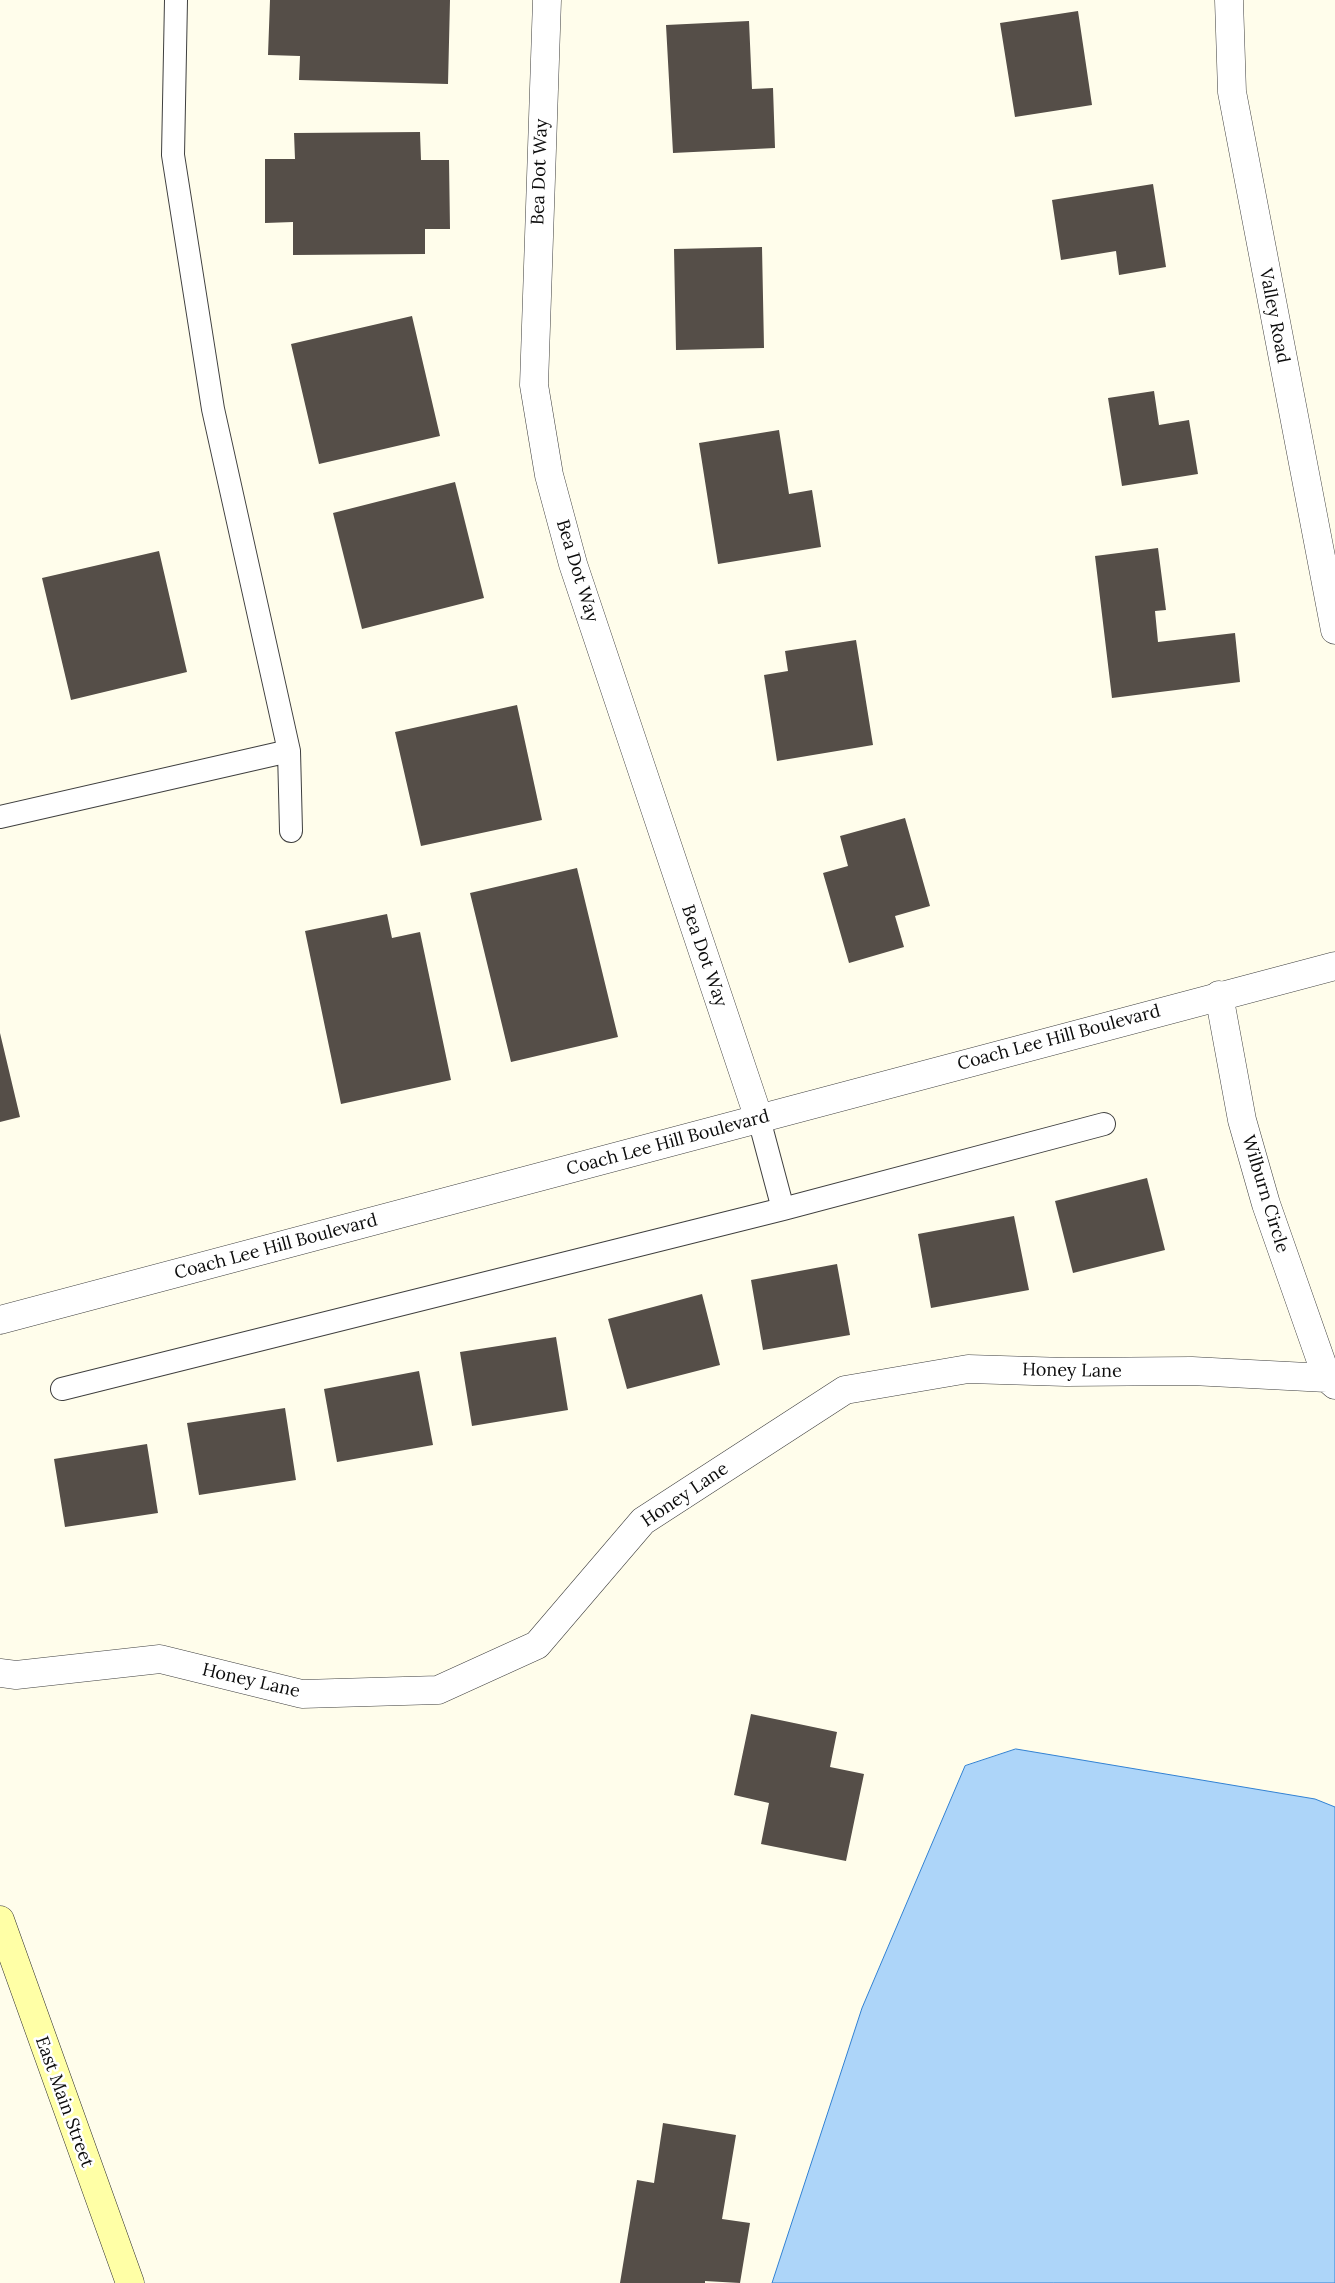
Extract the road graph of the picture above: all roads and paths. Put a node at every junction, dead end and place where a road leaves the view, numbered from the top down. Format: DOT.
graph roads {
  1 [pos="176,0"];
  2 [pos="547,0"];
  3 [pos="1229,0"];
  4 [pos="1335,630"];
  5 [pos="289,751"];
  6 [pos="0,817"];
  7 [pos="290,831"];
  8 [pos="1335,966"];
  9 [pos="1219,995"];
  10 [pos="759,1119"];
  11 [pos="1104,1124"];
  12 [pos="783,1209"];
  13 [pos="0,1320"];
  14 [pos="1331,1382"];
  15 [pos="62,1389"];
  16 [pos="0,1673"];
  17 [pos="0,1920"];
  18 [pos="130,2283"];
  1 -- 5 [label="lane"];
  2 -- 10 [label="street, Bea Dot Way"];
  3 -- 4 [label="street, Valley Road"];
  5 -- 6 [label="lane"];
  5 -- 7 [label="lane"];
  8 -- 9 [label="street, Coach Lee Hill Boulevard"];
  9 -- 10 [label="street, Coach Lee Hill Boulevard"];
  9 -- 14 [label="street, Wilburn Circle"];
  10 -- 12 [label="lane"];
  10 -- 13 [label="street, Coach Lee Hill Boulevard"];
  11 -- 12 [label="lane"];
  12 -- 15 [label="lane"];
  14 -- 16 [label="street, Honey Lane"];
  17 -- 18 [label="main road, East Main Street"];
}
